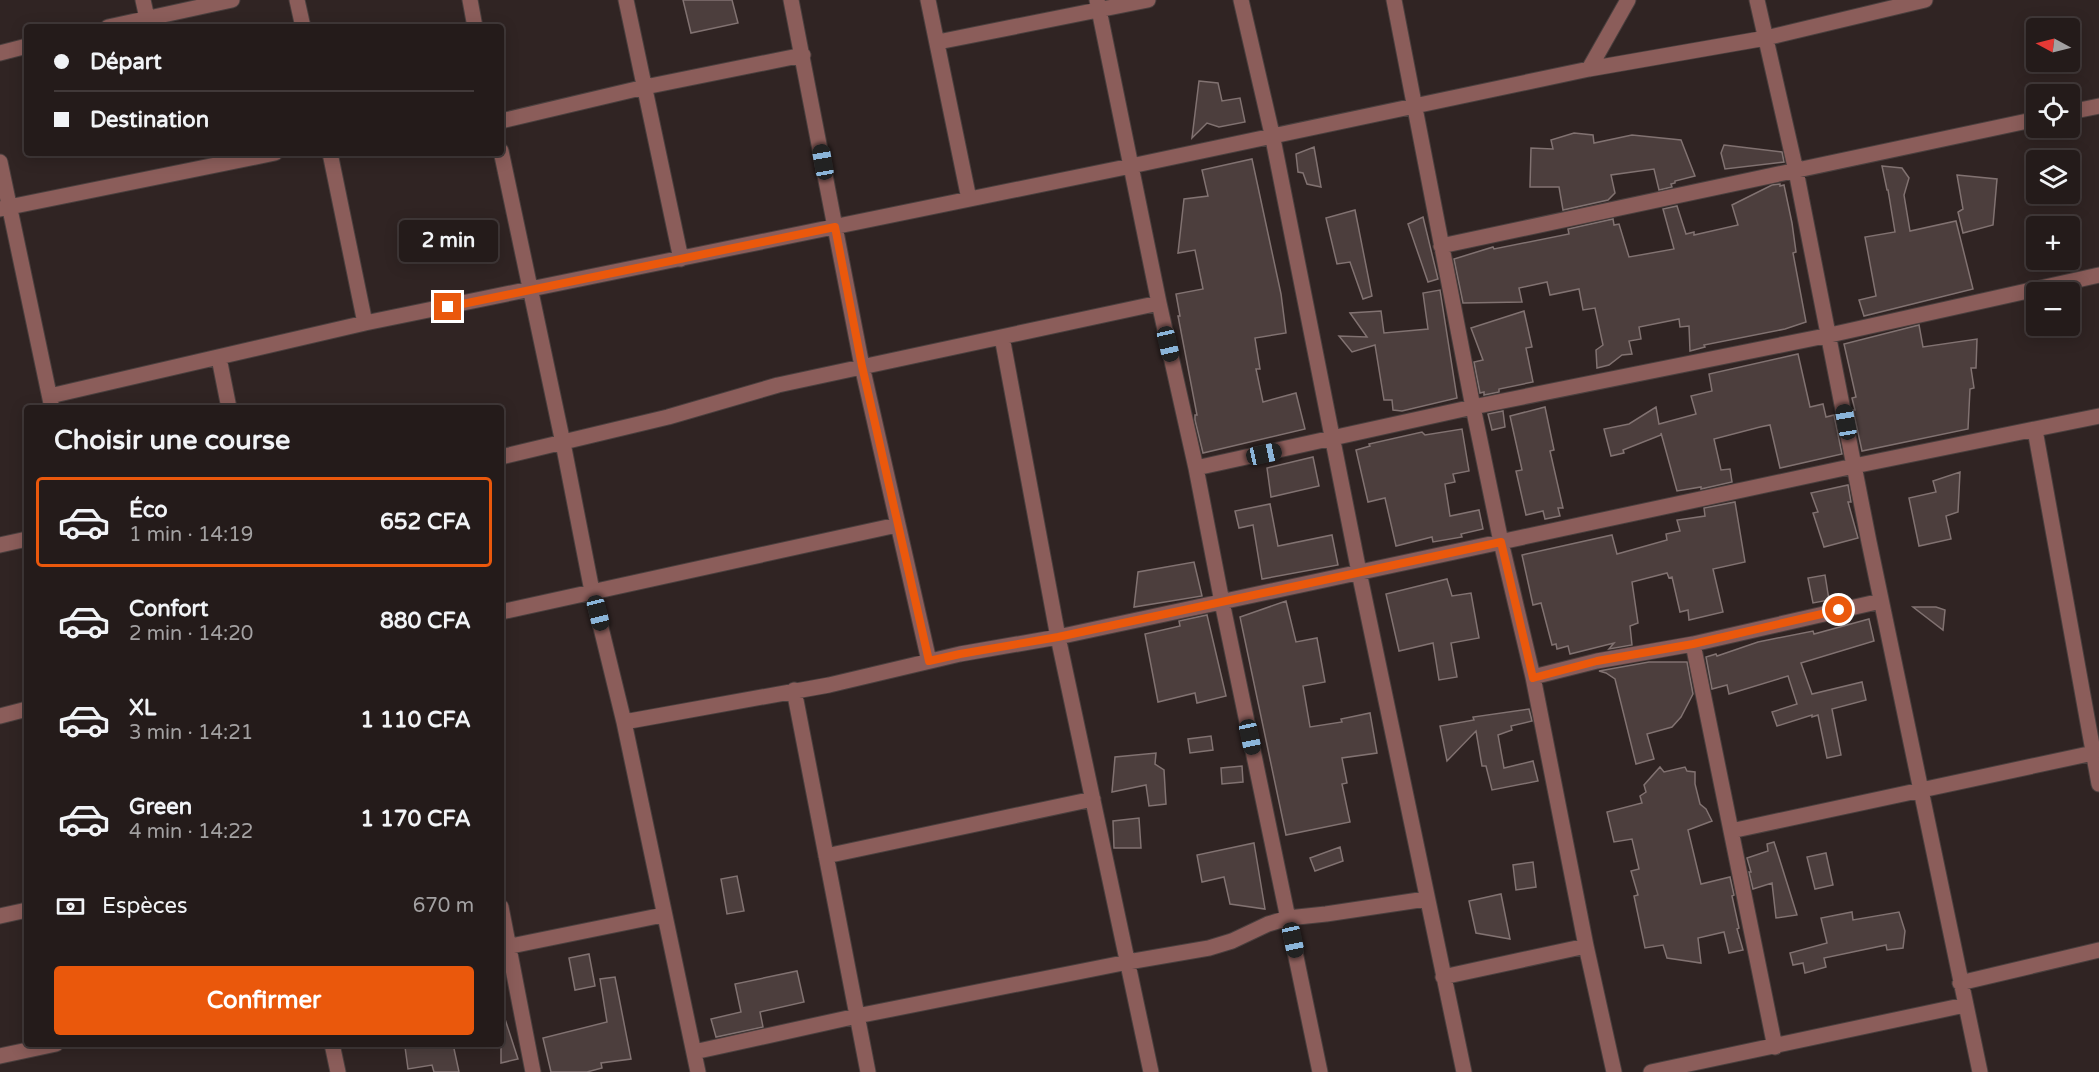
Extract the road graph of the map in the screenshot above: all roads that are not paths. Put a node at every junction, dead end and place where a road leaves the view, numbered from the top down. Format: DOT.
graph roads {
  1 [pos="143,0"];
  2 [pos="232,0"];
  3 [pos="297,0"];
  4 [pos="470,0"];
  5 [pos="626,0"];
  6 [pos="791,0"];
  7 [pos="928,0"];
  8 [pos="1148,0"];
  9 [pos="1240,0"];
  10 [pos="1394,0"];
  11 [pos="1628,0"];
  12 [pos="1757,0"];
  13 [pos="1925,0"];
  14 [pos="1098,5"];
  15 [pos="147,18"];
  16 [pos="121,24"];
  17 [pos="302,24"];
  18 [pos="474,24"];
  19 [pos="1766,38"];
  20 [pos="938,42"];
  21 [pos="24,47"];
  22 [pos="0,52"];
  23 [pos="803,55"];
  24 [pos="1588,69"];
  25 [pos="645,87"];
  26 [pos="1415,105"];
  27 [pos="2099,106"];
  28 [pos="2080,110"];
  29 [pos="504,120"];
  30 [pos="2026,121"];
  31 [pos="1272,134"];
  32 [pos="260,156"];
  33 [pos="331,156"];
  34 [pos="502,156"];
  35 [pos="0,162"];
  36 [pos="1131,166"];
  37 [pos="1796,171"];
  38 [pos="969,199"];
  39 [pos="5,208"];
  40 [pos="835,227"];
  41 [pos="1441,246"];
  42 [pos="681,260"];
  43 [pos="2099,274"];
  44 [pos="531,291"];
  45 [pos="1159,303"];
  46 [pos="365,324"];
  47 [pos="1830,334"];
  48 [pos="1002,337"];
  49 [pos="219,358"];
  50 [pos="862,366"];
  51 [pos="51,402"];
  52 [pos="228,405"];
  53 [pos="1473,408"];
  54 [pos="2099,416"];
  55 [pos="2035,430"];
  56 [pos="1332,439"];
  57 [pos="563,443"];
  58 [pos="504,456"];
  59 [pos="1854,466"];
  60 [pos="1196,468"];
  61 [pos="897,525"];
  62 [pos="24,540"];
  63 [pos="1501,542"];
  64 [pos="0,545"];
  65 [pos="1359,572"];
  66 [pos="592,591"];
  67 [pos="1881,601"];
  68 [pos="1222,602"];
  69 [pos="504,611"];
  70 [pos="1058,637"];
  71 [pos="1693,644"];
  72 [pos="929,661"];
  73 [pos="1533,678"];
  74 [pos="794,690"];
  75 [pos="24,711"];
  76 [pos="0,716"];
  77 [pos="624,722"];
  78 [pos="2093,753"];
  79 [pos="2099,784"];
  80 [pos="1920,790"];
  81 [pos="1093,800"];
  82 [pos="1731,831"];
  83 [pos="826,856"];
  84 [pos="1426,899"];
  85 [pos="24,911"];
  86 [pos="663,915"];
  87 [pos="0,916"];
  88 [pos="1288,918"];
  89 [pos="1586,946"];
  90 [pos="505,947"];
  91 [pos="2099,950"];
  92 [pos="1128,962"];
  93 [pos="1443,978"];
  94 [pos="1960,983"];
  95 [pos="1965,1005"];
  96 [pos="857,1016"];
  97 [pos="42,1047"];
  98 [pos="333,1047"];
  99 [pos="1775,1047"];
  100 [pos="694,1052"];
  101 [pos="0,1056"];
  102 [pos="338,1072"];
  103 [pos="534,1072"];
  104 [pos="698,1072"];
  105 [pos="868,1072"];
  106 [pos="1151,1072"];
  107 [pos="1320,1072"];
  108 [pos="1464,1072"];
  109 [pos="1614,1072"];
  110 [pos="1651,1072"];
  111 [pos="1980,1072"];
  1 -- 15 [label="street"];
  2 -- 15 [label="street"];
  3 -- 17 [label="street"];
  4 -- 18 [label="street"];
  5 -- 25 [label="street"];
  6 -- 23 [label="street"];
  7 -- 20 [label="street"];
  8 -- 14 [label="street"];
  9 -- 31 [label="street"];
  10 -- 26 [label="street"];
  11 -- 24 [label="street"];
  12 -- 19 [label="street"];
  13 -- 19 [label="street"];
  14 -- 20 [label="street"];
  14 -- 36 [label="street"];
  15 -- 16 [label="street"];
  19 -- 24 [label="street"];
  19 -- 37 [label="street"];
  20 -- 38 [label="street"];
  21 -- 22 [label="street"];
  23 -- 25 [label="street"];
  23 -- 40 [label="street"];
  24 -- 26 [label="street"];
  25 -- 29 [label="street"];
  25 -- 42 [label="street"];
  26 -- 31 [label="street"];
  26 -- 41 [label="street"];
  27 -- 28 [label="street"];
  30 -- 37 [label="street"];
  31 -- 36 [label="street"];
  31 -- 56 [label="street"];
  32 -- 39 [label="street"];
  33 -- 46 [label="street"];
  34 -- 44 [label="street"];
  35 -- 39 [label="street"];
  36 -- 38 [label="street"];
  36 -- 45 [label="street"];
  37 -- 41 [label="street"];
  37 -- 47 [label="street"];
  38 -- 40 [label="street"];
  39 -- 51 [label="street"];
  40 -- 42 [label="street"];
  40 -- 50 [label="street"];
  41 -- 53 [label="street"];
  42 -- 44 [label="street"];
  43 -- 47 [label="street"];
  44 -- 46 [label="street"];
  44 -- 57 [label="street"];
  45 -- 48 [label="street"];
  45 -- 60 [label="street"];
  46 -- 49 [label="street"];
  47 -- 53 [label="street"];
  47 -- 59 [label="street"];
  48 -- 50 [label="street"];
  48 -- 70 [label="street"];
  49 -- 51 [label="street"];
  49 -- 52 [label="street"];
  50 -- 57 [label="street"];
  50 -- 61 [label="street"];
  53 -- 56 [label="street"];
  53 -- 63 [label="street"];
  54 -- 55 [label="street"];
  55 -- 59 [label="street"];
  55 -- 78 [label="street"];
  56 -- 60 [label="street"];
  56 -- 65 [label="street"];
  57 -- 58 [label="street"];
  57 -- 66 [label="street"];
  59 -- 63 [label="street"];
  59 -- 67 [label="street"];
  60 -- 68 [label="street"];
  61 -- 66 [label="street"];
  61 -- 72 [label="street"];
  62 -- 64 [label="street"];
  63 -- 65 [label="street"];
  63 -- 73 [label="street"];
  65 -- 68 [label="street"];
  65 -- 84 [label="street"];
  66 -- 69 [label="street"];
  66 -- 77 [label="street"];
  67 -- 71 [label="street"];
  67 -- 80 [label="street"];
  68 -- 70 [label="street"];
  68 -- 88 [label="street"];
  70 -- 72 [label="street"];
  70 -- 81 [label="street"];
  71 -- 73 [label="street"];
  71 -- 82 [label="street"];
  72 -- 74 [label="street"];
  73 -- 89 [label="street"];
  74 -- 77 [label="street"];
  74 -- 83 [label="street"];
  75 -- 76 [label="street"];
  77 -- 86 [label="street"];
  78 -- 79 [label="street"];
  78 -- 80 [label="street"];
  80 -- 82 [label="street"];
  80 -- 94 [label="street"];
  81 -- 83 [label="street"];
  81 -- 92 [label="street"];
  82 -- 99 [label="street"];
  83 -- 96 [label="street"];
  84 -- 88 [label="street"];
  84 -- 93 [label="street"];
  85 -- 87 [label="street"];
  86 -- 90 [label="street"];
  86 -- 100 [label="street"];
  88 -- 92 [label="street"];
  88 -- 107 [label="street"];
  89 -- 93 [label="street"];
  89 -- 109 [label="street"];
  90 -- 103 [label="street"];
  91 -- 94 [label="street"];
  92 -- 96 [label="street"];
  92 -- 106 [label="street"];
  93 -- 108 [label="street"];
  94 -- 95 [label="street"];
  95 -- 99 [label="street"];
  95 -- 111 [label="street"];
  96 -- 100 [label="street"];
  96 -- 105 [label="street"];
  97 -- 101 [label="street"];
  98 -- 102 [label="street"];
  99 -- 110 [label="street"];
  100 -- 104 [label="street"];
}
